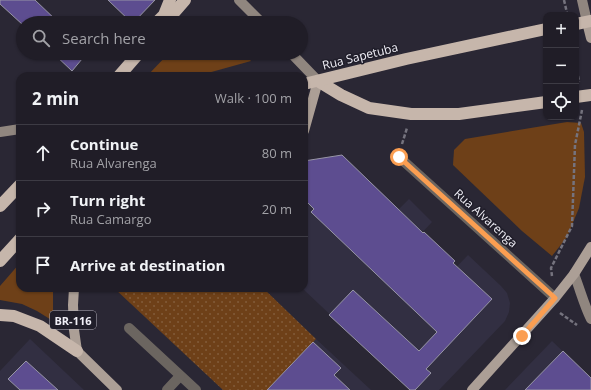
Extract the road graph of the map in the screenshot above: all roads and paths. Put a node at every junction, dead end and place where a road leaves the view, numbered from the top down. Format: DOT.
graph roads {
  1 [pos="170,0"];
  2 [pos="185,0"];
  3 [pos="239,0"];
  4 [pos="564,0"];
  5 [pos="582,0"];
  6 [pos="566,12"];
  7 [pos="163,16"];
  8 [pos="171,16"];
  9 [pos="255,16"];
  10 [pos="585,23"];
  11 [pos="543,31"];
  12 [pos="591,38"];
  13 [pos="133,60"];
  14 [pos="298,60"];
  15 [pos="122,72"];
  16 [pos="318,81"];
  17 [pos="308,83"];
  18 [pos="583,96"];
  19 [pos="543,102"];
  20 [pos="411,114"];
  21 [pos="308,117"];
  22 [pos="16,130"];
  23 [pos="0,132"];
  24 [pos="399,157"];
  25 [pos="16,189"];
  26 [pos="0,206"];
  27 [pos="16,243"];
  28 [pos="591,247"];
  29 [pos="0,261"];
  30 [pos="574,274"];
  31 [pos="74,292"];
  32 [pos="555,298"];
  33 [pos="0,314"];
  34 [pos="591,319"];
  35 [pos="129,328"];
  36 [pos="77,351"];
  37 [pos="180,376"];
  38 [pos="117,390"];
  39 [pos="167,390"];
  40 [pos="196,390"];
  41 [pos="472,390"];
  1 -- 7 [label="highway"];
  2 -- 8 [label="highway"];
  3 -- 9 [label="main road"];
  4 -- 6 [label="path"];
  5 -- 10 [label="main road"];
  10 -- 12 [label="main road"];
  11 -- 16 [label="highway, Rua Sapetuba"];
  13 -- 15 [label="highway"];
  14 -- 16 [label="main road"];
  16 -- 17 [label="highway"];
  16 -- 20 [label="highway, Rua Sapetuba"];
  16 -- 21 [label="main road"];
  18 -- 32 [label="path"];
  19 -- 20 [label="highway, Rua Sapetuba"];
  20 -- 24 [label="path"];
  22 -- 23 [label="main road"];
  24 -- 32 [label="street, Rua Alvarenga"];
  25 -- 26 [label="highway"];
  27 -- 29 [label="highway"];
  28 -- 30 [label="main road"];
  30 -- 32 [label="main road"];
  30 -- 34 [label="main road"];
  31 -- 36 [label="main road, BR-116"];
  32 -- 41 [label="main road"];
  33 -- 36 [label="highway"];
  35 -- 37 [label="street"];
  36 -- 38 [label="main road"];
  37 -- 39 [label="street"];
  37 -- 40 [label="street"];
}
